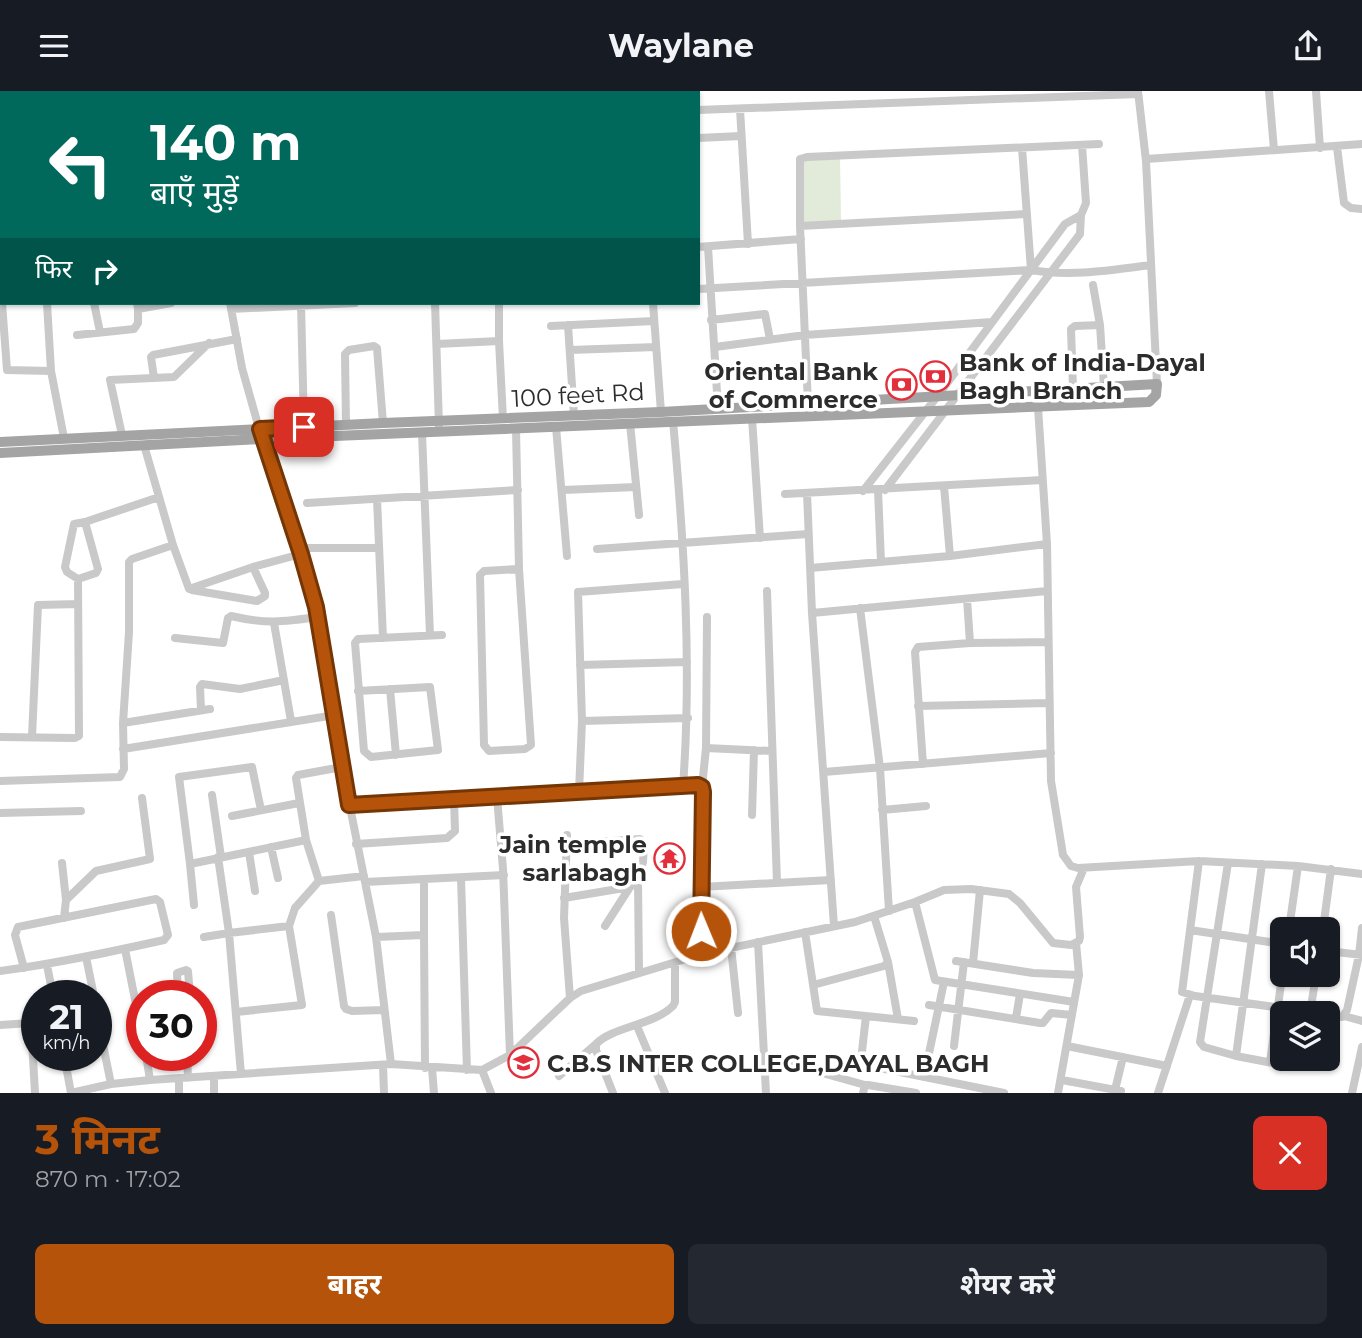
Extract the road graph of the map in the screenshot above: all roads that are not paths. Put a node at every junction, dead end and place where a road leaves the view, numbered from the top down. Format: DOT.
graph roads {
  1 [pos="874,91"];
  2 [pos="916,91"];
  3 [pos="1269,91"];
  4 [pos="1316,91"];
  5 [pos="1089,93"];
  6 [pos="1138,93"];
  7 [pos="984,95"];
  8 [pos="1022,95"];
  9 [pos="916,102"];
  10 [pos="875,103"];
  11 [pos="740,109"];
  12 [pos="700,110"];
  13 [pos="741,136"];
  14 [pos="700,138"];
  15 [pos="1099,144"];
  16 [pos="1362,144"];
  17 [pos="1082,145"];
  18 [pos="1337,147"];
  19 [pos="1022,148"];
  20 [pos="1320,148"];
  21 [pos="1274,151"];
  22 [pos="1146,159"];
  23 [pos="1362,209"];
  24 [pos="1027,214"];
  25 [pos="1081,215"];
  26 [pos="800,226"];
  27 [pos="801,239"];
  28 [pos="748,243"];
  29 [pos="703,247"];
  30 [pos="1151,265"];
  31 [pos="1031,270"];
  32 [pos="1049,274"];
  33 [pos="803,282"];
  34 [pos="1093,285"];
  35 [pos="709,288"];
  36 [pos="700,289"];
  37 [pos="2,305"];
  38 [pos="47,305"];
  39 [pos="94,305"];
  40 [pos="266,305"];
  41 [pos="301,305"];
  42 [pos="435,305"];
  43 [pos="499,305"];
  44 [pos="653,305"];
  45 [pos="137,306"];
  46 [pos="230,306"];
  47 [pos="711,320"];
  48 [pos="654,321"];
  49 [pos="992,322"];
  50 [pos="568,324"];
  51 [pos="1100,325"];
  52 [pos="551,326"];
  53 [pos="100,332"];
  54 [pos="77,335"];
  55 [pos="805,335"];
  56 [pos="237,339"];
  57 [pos="770,339"];
  58 [pos="499,341"];
  59 [pos="209,343"];
  60 [pos="437,344"];
  61 [pos="656,347"];
  62 [pos="715,347"];
  63 [pos="570,350"];
  64 [pos="51,371"];
  65 [pos="154,378"];
  66 [pos="1157,384"];
  67 [pos="1104,387"];
  68 [pos="1073,390"];
  69 [pos="1037,392"];
  70 [pos="954,397"];
  71 [pos="936,398"];
  72 [pos="808,404"];
  73 [pos="1038,406"];
  74 [pos="718,409"];
  75 [pos="943,410"];
  76 [pos="926,411"];
  77 [pos="661,412"];
  78 [pos="574,416"];
  79 [pos="752,418"];
  80 [pos="503,419"];
  81 [pos="673,421"];
  82 [pos="383,423"];
  83 [pos="629,423"];
  84 [pos="346,425"];
  85 [pos="304,427"];
  86 [pos="439,427"];
  87 [pos="556,427"];
  88 [pos="516,429"];
  89 [pos="422,433"];
  90 [pos="261,434"];
  91 [pos="122,435"];
  92 [pos="64,439"];
  93 [pos="0,442"];
  94 [pos="144,445"];
  95 [pos="0,453"];
  96 [pos="1041,480"];
  97 [pos="944,486"];
  98 [pos="636,487"];
  99 [pos="518,490"];
  100 [pos="881,490"];
  101 [pos="563,491"];
  102 [pos="863,491"];
  103 [pos="807,493"];
  104 [pos="785,494"];
  105 [pos="425,496"];
  106 [pos="159,497"];
  107 [pos="377,499"];
  108 [pos="306,503"];
  109 [pos="639,515"];
  110 [pos="85,522"];
  111 [pos="808,534"];
  112 [pos="760,538"];
  113 [pos="682,543"];
  114 [pos="1047,544"];
  115 [pos="173,545"];
  116 [pos="379,548"];
  117 [pos="597,549"];
  118 [pos="304,551"];
  119 [pos="567,556"];
  120 [pos="950,556"];
  121 [pos="881,562"];
  122 [pos="253,567"];
  123 [pos="810,568"];
  124 [pos="519,569"];
  125 [pos="78,579"];
  126 [pos="683,584"];
  127 [pos="189,589"];
  128 [pos="767,591"];
  129 [pos="1046,591"];
  130 [pos="967,599"];
  131 [pos="78,604"];
  132 [pos="860,608"];
  133 [pos="812,613"];
  134 [pos="317,617"];
  135 [pos="707,617"];
  136 [pos="274,623"];
  137 [pos="430,635"];
  138 [pos="442,635"];
  139 [pos="175,638"];
  140 [pos="383,638"];
  141 [pos="1048,642"];
  142 [pos="970,643"];
  143 [pos="687,662"];
  144 [pos="580,665"];
  145 [pos="284,680"];
  146 [pos="390,689"];
  147 [pos="358,691"];
  148 [pos="1049,703"];
  149 [pos="918,706"];
  150 [pos="335,715"];
  151 [pos="688,718"];
  152 [pos="291,721"];
  153 [pos="582,721"];
  154 [pos="123,723"];
  155 [pos="0,737"];
  156 [pos="32,737"];
  157 [pos="706,748"];
  158 [pos="123,749"];
  159 [pos="754,750"];
  160 [pos="772,751"];
  161 [pos="1051,753"];
  162 [pos="396,755"];
  163 [pos="923,764"];
  164 [pos="342,767"];
  165 [pos="880,768"];
  166 [pos="824,772"];
  167 [pos="0,781"];
  168 [pos="684,786"];
  169 [pos="702,787"];
  170 [pos="579,792"];
  171 [pos="212,795"];
  172 [pos="142,797"];
  173 [pos="497,797"];
  174 [pos="454,799"];
  175 [pos="299,803"];
  176 [pos="349,805"];
  177 [pos="926,806"];
  178 [pos="261,810"];
  179 [pos="882,810"];
  180 [pos="80,811"];
  181 [pos="0,813"];
  182 [pos="752,815"];
  183 [pos="232,816"];
  184 [pos="567,835"];
  185 [pos="306,840"];
  186 [pos="597,842"];
  187 [pos="356,844"];
  188 [pos="271,848"];
  189 [pos="249,852"];
  190 [pos="220,857"];
  191 [pos="1199,861"];
  192 [pos="62,863"];
  193 [pos="1227,863"];
  194 [pos="190,864"];
  195 [pos="1262,865"];
  196 [pos="1298,866"];
  197 [pos="1084,868"];
  198 [pos="1331,869"];
  199 [pos="1362,874"];
  200 [pos="504,875"];
  201 [pos="278,878"];
  202 [pos="461,878"];
  203 [pos="365,879"];
  204 [pos="424,880"];
  205 [pos="831,880"];
  206 [pos="319,881"];
  207 [pos="638,881"];
  208 [pos="778,883"];
  209 [pos="630,887"];
  210 [pos="701,887"];
  211 [pos="980,890"];
  212 [pos="256,891"];
  213 [pos="564,898"];
  214 [pos="66,900"];
  215 [pos="915,902"];
  216 [pos="194,905"];
  217 [pos="889,911"];
  218 [pos="331,915"];
  219 [pos="874,916"];
  220 [pos="1291,917"];
  221 [pos="1325,917"];
  222 [pos="64,918"];
  223 [pos="289,926"];
  224 [pos="605,926"];
  225 [pos="834,926"];
  226 [pos="1362,928"];
  227 [pos="1190,930"];
  228 [pos="805,932"];
  229 [pos="229,933"];
  230 [pos="1217,934"];
  231 [pos="424,935"];
  232 [pos="204,937"];
  233 [pos="376,937"];
  234 [pos="1252,939"];
  235 [pos="758,942"];
  236 [pos="1270,942"];
  237 [pos="1076,943"];
  238 [pos="731,947"];
  239 [pos="125,949"];
  240 [pos="1340,952"];
  241 [pos="702,954"];
  242 [pos="1361,955"];
  243 [pos="86,957"];
  244 [pos="888,962"];
  245 [pos="964,962"];
  246 [pos="675,963"];
  247 [pos="47,965"];
  248 [pos="24,968"];
  249 [pos="0,971"];
  250 [pos="639,973"];
  251 [pos="1079,975"];
  252 [pos="50,980"];
  253 [pos="90,980"];
  254 [pos="131,980"];
  255 [pos="177,980"];
  256 [pos="189,980"];
  257 [pos="944,982"];
  258 [pos="813,985"];
  259 [pos="961,985"];
  260 [pos="1020,994"];
  261 [pos="1190,995"];
  262 [pos="1208,997"];
  263 [pos="570,998"];
  264 [pos="1074,1002"];
  265 [pos="1244,1002"];
  266 [pos="929,1005"];
  267 [pos="940,1007"];
  268 [pos="1270,1007"];
  269 [pos="959,1009"];
  270 [pos="384,1010"];
  271 [pos="236,1013"];
  272 [pos="738,1013"];
  273 [pos="1072,1015"];
  274 [pos="866,1016"];
  275 [pos="1340,1016"];
  276 [pos="1344,1016"];
  277 [pos="1016,1018"];
  278 [pos="898,1019"];
  279 [pos="914,1021"];
  280 [pos="1362,1021"];
  281 [pos="0,1024"];
  282 [pos="637,1026"];
  283 [pos="596,1044"];
  284 [pos="954,1046"];
  285 [pos="1067,1046"];
  286 [pos="1361,1053"];
  287 [pos="510,1055"];
  288 [pos="1123,1056"];
  289 [pos="1236,1056"];
  290 [pos="765,1057"];
  291 [pos="1270,1062"];
  292 [pos="387,1065"];
  293 [pos="1167,1066"];
  294 [pos="429,1068"];
  295 [pos="467,1070"];
  296 [pos="482,1070"];
  297 [pos="67,1071"];
  298 [pos="108,1071"];
  299 [pos="149,1071"];
  300 [pos="185,1071"];
  301 [pos="241,1074"];
  302 [pos="214,1076"];
  303 [pos="559,1076"];
  304 [pos="924,1077"];
  305 [pos="184,1078"];
  306 [pos="150,1080"];
  307 [pos="1062,1080"];
  308 [pos="111,1084"];
  309 [pos="864,1089"];
  310 [pos="965,1089"];
  311 [pos="1117,1091"];
  312 [pos="35,1093"];
  313 [pos="71,1093"];
  314 [pos="179,1093"];
  315 [pos="214,1093"];
  316 [pos="384,1093"];
  317 [pos="434,1093"];
  318 [pos="491,1093"];
  319 [pos="614,1093"];
  320 [pos="665,1093"];
  321 [pos="766,1093"];
  322 [pos="916,1093"];
  323 [pos="1004,1093"];
  324 [pos="1058,1093"];
  325 [pos="1158,1093"];
  326 [pos="1352,1093"];
  1 -- 10 [label="street"];
  2 -- 9 [label="street"];
  3 -- 21 [label="street"];
  4 -- 20 [label="street"];
  5 -- 6 [label="street"];
  5 -- 8 [label="street"];
  6 -- 22 [label="street"];
  7 -- 8 [label="street"];
  7 -- 9 [label="street"];
  9 -- 10 [label="street"];
  10 -- 11 [label="street"];
  11 -- 12 [label="street"];
  11 -- 13 [label="street"];
  13 -- 14 [label="street"];
  13 -- 28 [label="street"];
  15 -- 17 [label="street"];
  16 -- 18 [label="street"];
  17 -- 19 [label="street"];
  17 -- 25 [label="street"];
  18 -- 20 [label="street"];
  18 -- 23 [label="street"];
  19 -- 24 [label="street"];
  19 -- 26 [label="street"];
  20 -- 21 [label="street"];
  21 -- 22 [label="street"];
  22 -- 30 [label="street"];
  24 -- 26 [label="street"];
  24 -- 31 [label="street"];
  25 -- 31 [label="street"];
  25 -- 32 [label="street"];
  26 -- 27 [label="street"];
  27 -- 28 [label="street"];
  27 -- 33 [label="street"];
  28 -- 29 [label="street"];
  29 -- 35 [label="street"];
  30 -- 32 [label="street"];
  30 -- 66 [label="street"];
  31 -- 32 [label="street"];
  31 -- 33 [label="street"];
  31 -- 49 [label="street"];
  32 -- 70 [label="street"];
  33 -- 35 [label="street"];
  33 -- 55 [label="street"];
  34 -- 51 [label="street"];
  35 -- 36 [label="street"];
  35 -- 47 [label="street"];
  37 -- 64 [label="street"];
  38 -- 64 [label="street"];
  39 -- 53 [label="street"];
  40 -- 46 [label="street"];
  41 -- 85 [label="street"];
  42 -- 60 [label="street"];
  43 -- 58 [label="street"];
  44 -- 48 [label="street"];
  45 -- 53 [label="street"];
  46 -- 56 [label="street"];
  47 -- 57 [label="street"];
  47 -- 62 [label="street"];
  48 -- 50 [label="street"];
  48 -- 61 [label="street"];
  49 -- 55 [label="street"];
  49 -- 71 [label="street"];
  50 -- 52 [label="street"];
  50 -- 63 [label="street"];
  51 -- 67 [label="street"];
  51 -- 68 [label="street"];
  53 -- 54 [label="street"];
  55 -- 57 [label="street"];
  55 -- 72 [label="street"];
  56 -- 59 [label="street"];
  56 -- 90 [label="street"];
  57 -- 62 [label="street"];
  58 -- 60 [label="street"];
  58 -- 80 [label="street"];
  59 -- 65 [label="street"];
  59 -- 65 [label="street"];
  60 -- 86 [label="street"];
  61 -- 63 [label="street"];
  61 -- 77 [label="street"];
  62 -- 74 [label="street"];
  63 -- 78 [label="street"];
  64 -- 92 [label="street"];
  65 -- 91 [label="street"];
  66 -- 67 [label="main road, 100 feet Rd"];
  66 -- 73 [label="main road"];
  67 -- 68 [label="main road, 100 feet Rd"];
  68 -- 69 [label="main road, 100 feet Rd"];
  69 -- 70 [label="main road, 100 feet Rd"];
  69 -- 73 [label="street"];
  70 -- 71 [label="main road, 100 feet Rd"];
  70 -- 75 [label="street"];
  71 -- 72 [label="main road, 100 feet Rd"];
  71 -- 76 [label="street"];
  72 -- 74 [label="main road, 100 feet Rd"];
  73 -- 75 [label="main road"];
  73 -- 96 [label="street"];
  74 -- 77 [label="main road, 100 feet Rd"];
  75 -- 76 [label="main road"];
  75 -- 100 [label="street"];
  76 -- 79 [label="main road"];
  76 -- 102 [label="street"];
  77 -- 78 [label="main road, 100 feet Rd"];
  78 -- 80 [label="main road, 100 feet Rd"];
  79 -- 81 [label="main road"];
  79 -- 112 [label="street"];
  80 -- 86 [label="main road, 100 feet Rd"];
  81 -- 83 [label="main road"];
  81 -- 113 [label="street"];
  82 -- 84 [label="main road, 100 feet Rd"];
  82 -- 84 [label="street"];
  82 -- 86 [label="main road, 100 feet Rd"];
  83 -- 87 [label="main road"];
  83 -- 98 [label="street"];
  84 -- 85 [label="main road, 100 feet Rd"];
  85 -- 90 [label="main road, 100 feet Rd"];
  86 -- 88 [label="main road"];
  86 -- 89 [label="main road"];
  87 -- 88 [label="main road"];
  87 -- 101 [label="street"];
  88 -- 99 [label="street"];
  89 -- 90 [label="main road"];
  89 -- 105 [label="street"];
  90 -- 91 [label="main road, 100 feet Rd"];
  90 -- 94 [label="main road"];
  90 -- 118 [label="street"];
  91 -- 92 [label="main road, 100 feet Rd"];
  92 -- 93 [label="main road, 100 feet Rd"];
  94 -- 95 [label="main road"];
  94 -- 106 [label="street"];
  96 -- 97 [label="street"];
  96 -- 114 [label="street"];
  97 -- 100 [label="street"];
  97 -- 120 [label="street"];
  98 -- 101 [label="street"];
  98 -- 109 [label="street"];
  99 -- 105 [label="street"];
  99 -- 124 [label="street"];
  100 -- 102 [label="street"];
  100 -- 121 [label="street"];
  101 -- 119 [label="street"];
  102 -- 103 [label="street"];
  103 -- 104 [label="street"];
  103 -- 111 [label="street"];
  105 -- 107 [label="street"];
  105 -- 137 [label="street"];
  106 -- 110 [label="street"];
  106 -- 115 [label="street"];
  107 -- 108 [label="street"];
  107 -- 116 [label="street"];
  110 -- 125 [label="street"];
  110 -- 125 [label="street"];
  111 -- 112 [label="street"];
  111 -- 123 [label="street"];
  112 -- 113 [label="street"];
  113 -- 117 [label="street"];
  113 -- 126 [label="street"];
  114 -- 120 [label="street"];
  114 -- 129 [label="street"];
  115 -- 127 [label="street"];
  115 -- 154 [label="street"];
  116 -- 118 [label="street"];
  116 -- 140 [label="street"];
  118 -- 122 [label="street"];
  118 -- 134 [label="street"];
  120 -- 121 [label="street"];
  121 -- 123 [label="street"];
  122 -- 127 [label="street"];
  122 -- 127 [label="street"];
  123 -- 133 [label="street"];
  124 -- 124 [label="street"];
  125 -- 131 [label="street"];
  126 -- 143 [label="street"];
  126 -- 144 [label="street"];
  128 -- 160 [label="street"];
  129 -- 130 [label="street"];
  129 -- 141 [label="street"];
  130 -- 132 [label="street"];
  130 -- 142 [label="street"];
  131 -- 156 [label="street"];
  131 -- 156 [label="street"];
  132 -- 133 [label="street"];
  132 -- 165 [label="street"];
  133 -- 166 [label="street"];
  134 -- 136 [label="street"];
  134 -- 150 [label="street"];
  135 -- 157 [label="street"];
  136 -- 139 [label="street"];
  136 -- 145 [label="street"];
  137 -- 138 [label="street"];
  137 -- 140 [label="street"];
  140 -- 147 [label="street"];
  141 -- 142 [label="street"];
  141 -- 148 [label="street"];
  142 -- 149 [label="street"];
  143 -- 144 [label="street"];
  143 -- 151 [label="street"];
  144 -- 153 [label="street"];
  145 -- 152 [label="street"];
  145 -- 154 [label="street"];
  146 -- 147 [label="street"];
  146 -- 162 [label="street"];
  146 -- 162 [label="street"];
  147 -- 162 [label="street"];
  148 -- 149 [label="street"];
  148 -- 161 [label="street"];
  149 -- 163 [label="street"];
  150 -- 152 [label="street"];
  150 -- 164 [label="street"];
  151 -- 153 [label="street"];
  151 -- 168 [label="street"];
  152 -- 158 [label="street"];
  153 -- 170 [label="street"];
  154 -- 158 [label="street"];
  155 -- 156 [label="street"];
  157 -- 159 [label="street"];
  157 -- 169 [label="street"];
  158 -- 167 [label="street"];
  159 -- 160 [label="street"];
  159 -- 182 [label="street"];
  160 -- 208 [label="street"];
  161 -- 163 [label="street"];
  161 -- 197 [label="street"];
  163 -- 165 [label="street"];
  164 -- 175 [label="street"];
  164 -- 176 [label="street"];
  165 -- 166 [label="street"];
  165 -- 179 [label="street"];
  166 -- 205 [label="street"];
  168 -- 169 [label="street"];
  168 -- 170 [label="street"];
  169 -- 210 [label="street"];
  170 -- 173 [label="street"];
  171 -- 190 [label="street"];
  172 -- 214 [label="street"];
  173 -- 174 [label="street"];
  173 -- 200 [label="street"];
  174 -- 176 [label="street"];
  174 -- 187 [label="street"];
  175 -- 178 [label="street"];
  175 -- 185 [label="street"];
  176 -- 187 [label="street"];
  177 -- 179 [label="street"];
  178 -- 183 [label="street"];
  178 -- 194 [label="street"];
  179 -- 217 [label="street"];
  180 -- 181 [label="street"];
  184 -- 213 [label="street"];
  185 -- 188 [label="street"];
  185 -- 206 [label="street"];
  186 -- 207 [label="street"];
  187 -- 203 [label="street"];
  188 -- 189 [label="street"];
  188 -- 201 [label="street"];
  189 -- 190 [label="street"];
  189 -- 212 [label="street"];
  190 -- 194 [label="street"];
  190 -- 229 [label="street"];
  191 -- 193 [label="street"];
  191 -- 197 [label="street"];
  191 -- 227 [label="street"];
  192 -- 214 [label="street"];
  193 -- 195 [label="street"];
  193 -- 230 [label="street"];
  194 -- 216 [label="street"];
  195 -- 196 [label="street"];
  195 -- 234 [label="street"];
  196 -- 198 [label="street"];
  196 -- 220 [label="street"];
  197 -- 237 [label="street"];
  198 -- 199 [label="street"];
  198 -- 221 [label="street"];
  200 -- 202 [label="street"];
  200 -- 287 [label="street"];
  202 -- 204 [label="street"];
  202 -- 295 [label="street"];
  203 -- 204 [label="street"];
  203 -- 206 [label="street"];
  203 -- 233 [label="street"];
  204 -- 231 [label="street"];
  205 -- 208 [label="street"];
  205 -- 225 [label="street"];
  206 -- 223 [label="street"];
  207 -- 209 [label="street"];
  207 -- 250 [label="street"];
  208 -- 210 [label="street"];
  209 -- 213 [label="street"];
  209 -- 224 [label="street"];
  210 -- 241 [label="street"];
  211 -- 215 [label="street"];
  211 -- 237 [label="street"];
  211 -- 245 [label="street"];
  213 -- 263 [label="street"];
  214 -- 222 [label="street"];
  215 -- 217 [label="street"];
  215 -- 257 [label="street"];
  217 -- 219 [label="street"];
  218 -- 270 [label="street"];
  219 -- 225 [label="street"];
  219 -- 244 [label="street"];
  222 -- 239 [label="street"];
  222 -- 248 [label="street"];
  223 -- 229 [label="street"];
  223 -- 271 [label="street"];
  225 -- 228 [label="street"];
  226 -- 242 [label="street"];
  227 -- 230 [label="street"];
  227 -- 261 [label="street"];
  228 -- 235 [label="street"];
  228 -- 258 [label="street"];
  229 -- 232 [label="street"];
  229 -- 271 [label="street"];
  230 -- 234 [label="street"];
  230 -- 262 [label="street"];
  231 -- 233 [label="street"];
  231 -- 294 [label="street"];
  233 -- 270 [label="street"];
  234 -- 236 [label="street"];
  234 -- 265 [label="street"];
  235 -- 238 [label="street"];
  235 -- 290 [label="street"];
  237 -- 251 [label="street"];
  238 -- 241 [label="street"];
  238 -- 272 [label="street"];
  239 -- 243 [label="street"];
  239 -- 254 [label="street"];
  240 -- 242 [label="street"];
  241 -- 246 [label="street"];
  242 -- 276 [label="street"];
  243 -- 247 [label="street"];
  243 -- 253 [label="street"];
  244 -- 258 [label="street"];
  244 -- 278 [label="street"];
  245 -- 251 [label="street"];
  245 -- 259 [label="street"];
  246 -- 250 [label="street"];
  246 -- 282 [label="street"];
  247 -- 248 [label="street"];
  247 -- 252 [label="street"];
  248 -- 249 [label="street"];
  250 -- 263 [label="street"];
  251 -- 264 [label="street"];
  255 -- 256 [label="street"];
  257 -- 259 [label="street"];
  257 -- 267 [label="street"];
  258 -- 274 [label="street"];
  259 -- 260 [label="street"];
  259 -- 269 [label="street"];
  260 -- 264 [label="street"];
  260 -- 277 [label="street"];
  261 -- 262 [label="street"];
  261 -- 293 [label="street"];
  262 -- 265 [label="street"];
  262 -- 289 [label="street"];
  263 -- 287 [label="street"];
  264 -- 273 [label="street"];
  265 -- 268 [label="street"];
  265 -- 289 [label="street"];
  266 -- 267 [label="street"];
  267 -- 269 [label="street"];
  267 -- 304 [label="street"];
  269 -- 277 [label="street"];
  269 -- 284 [label="street"];
  270 -- 292 [label="street"];
  271 -- 301 [label="street"];
  273 -- 277 [label="street"];
  273 -- 285 [label="street"];
  274 -- 278 [label="street"];
  274 -- 304 [label="street"];
  275 -- 276 [label="street"];
  276 -- 280 [label="street"];
  278 -- 279 [label="street"];
  281 -- 312 [label="street"];
  282 -- 283 [label="street"];
  282 -- 320 [label="street"];
  283 -- 303 [label="street"];
  283 -- 319 [label="street"];
  285 -- 288 [label="street"];
  285 -- 307 [label="street"];
  286 -- 326 [label="street"];
  287 -- 296 [label="street"];
  288 -- 293 [label="street"];
  288 -- 311 [label="street"];
  289 -- 291 [label="street"];
  290 -- 309 [label="street"];
  290 -- 321 [label="street"];
  292 -- 294 [label="street"];
  292 -- 301 [label="street"];
  292 -- 316 [label="street"];
  293 -- 325 [label="street"];
  294 -- 295 [label="street"];
  294 -- 317 [label="street"];
  295 -- 296 [label="street"];
  296 -- 318 [label="street"];
  297 -- 313 [label="street"];
  298 -- 308 [label="street"];
  299 -- 306 [label="street"];
  300 -- 305 [label="street"];
  301 -- 302 [label="street"];
  302 -- 305 [label="street"];
  302 -- 315 [label="street"];
  304 -- 310 [label="street"];
  305 -- 306 [label="street"];
  305 -- 314 [label="street"];
  306 -- 308 [label="street"];
  307 -- 311 [label="street"];
  307 -- 324 [label="street"];
  308 -- 313 [label="street"];
  309 -- 322 [label="street"];
  310 -- 323 [label="street"];
}
